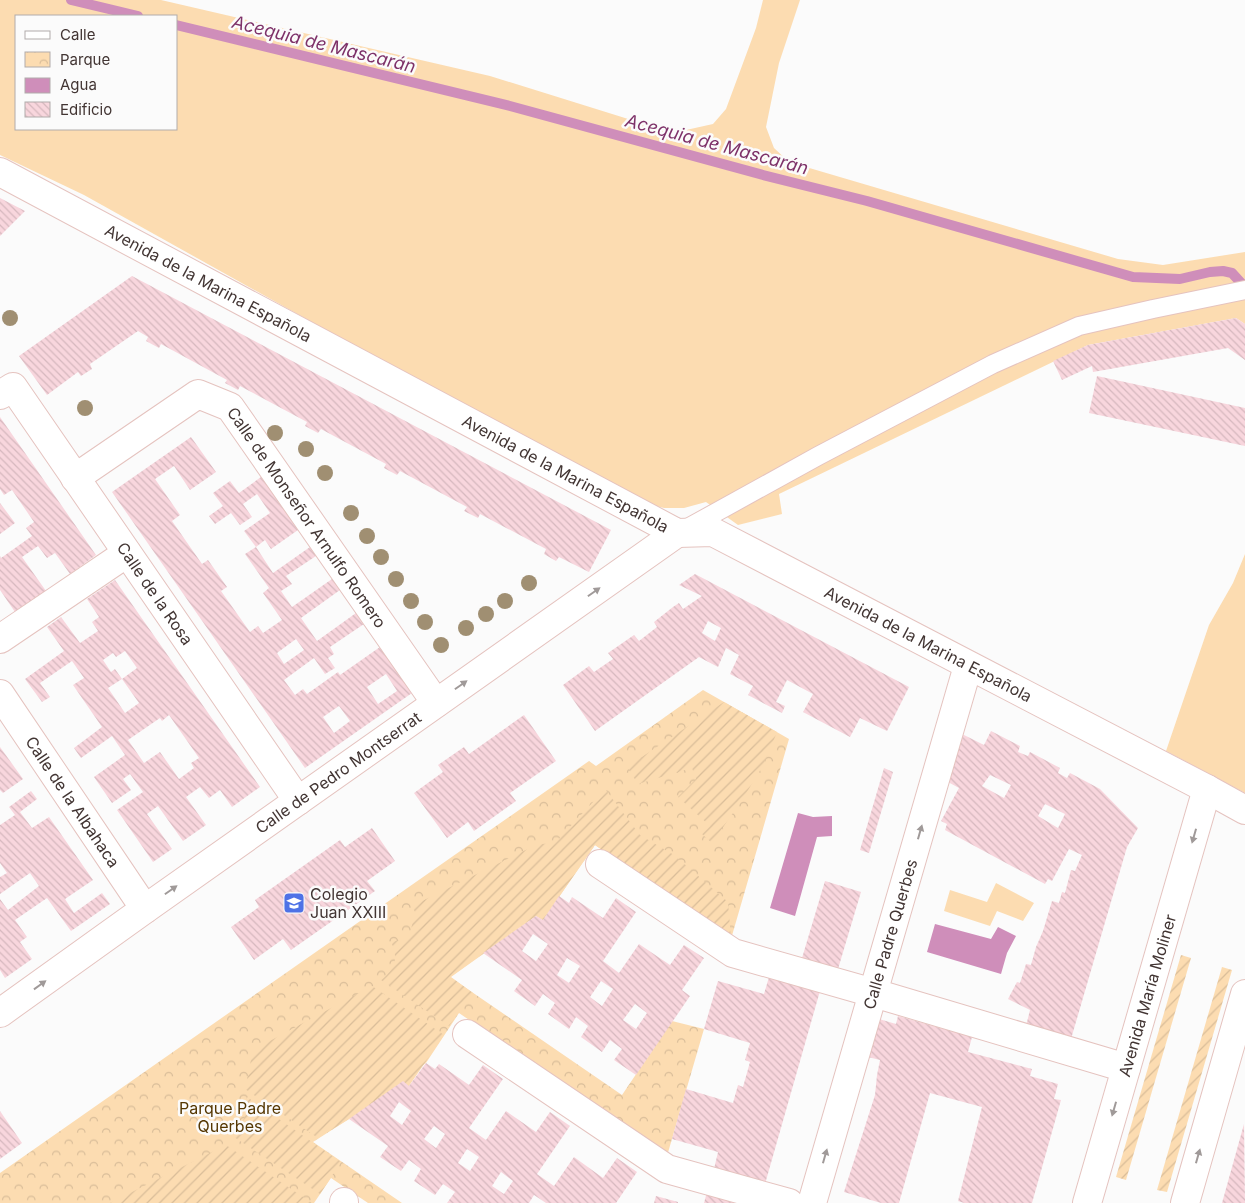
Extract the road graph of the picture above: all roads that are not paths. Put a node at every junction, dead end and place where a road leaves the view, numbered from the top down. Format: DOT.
graph roads {
  1 [pos="0,172"];
  2 [pos="1245,290"];
  3 [pos="7,391"];
  4 [pos="75,478"];
  5 [pos="677,533"];
  6 [pos="127,553"];
  7 [pos="0,640"];
  8 [pos="968,666"];
  9 [pos="0,694"];
  10 [pos="436,703"];
  11 [pos="1208,789"];
  12 [pos="298,801"];
  13 [pos="1245,810"];
  14 [pos="600,864"];
  15 [pos="145,908"];
  16 [pos="873,993"];
  17 [pos="1245,994"];
  18 [pos="0,1013"];
  19 [pos="467,1034"];
  20 [pos="1126,1068"];
  21 [pos="789,1203"];
  22 [pos="812,1203"];
  23 [pos="1087,1203"];
  24 [pos="1185,1203"];
  1 -- 5 [label="street, Avenida de la Marina Española"];
  2 -- 5 [label="lane"];
  3 -- 4 [label="street, Calle de la Rosa"];
  4 -- 6 [label="street, Calle de la Rosa"];
  4 -- 10 [label="street, Calle de Monseñor Arnulfo Romero"];
  5 -- 8 [label="street, Avenida de la Marina Española"];
  10 -- 5 [label="street, Calle de Pedro Montserrat, one-way"];
  6 -- 7 [label="street"];
  6 -- 12 [label="street, Calle de la Rosa"];
  8 -- 11 [label="street, Avenida de la Marina Española"];
  16 -- 8 [label="street, Calle Padre Querbes, one-way"];
  9 -- 15 [label="street, Calle de la Albahaca"];
  10 -- 12 [label="street, Calle de Pedro Montserrat"];
  11 -- 13 [label="street, Avenida de la Marina Española"];
  11 -- 20 [label="street, Avenida María Moliner, one-way"];
  15 -- 12 [label="street, Calle de Pedro Montserrat, one-way"];
  14 -- 16 [label="street"];
  18 -- 15 [label="street, Calle de Pedro Montserrat, one-way"];
  16 -- 20 [label="street"];
  22 -- 16 [label="street, Calle Padre Querbes, one-way"];
  24 -- 17 [label="street, one-way"];
  19 -- 21 [label="street"];
  20 -- 23 [label="street, Avenida María Moliner, one-way"];
}
